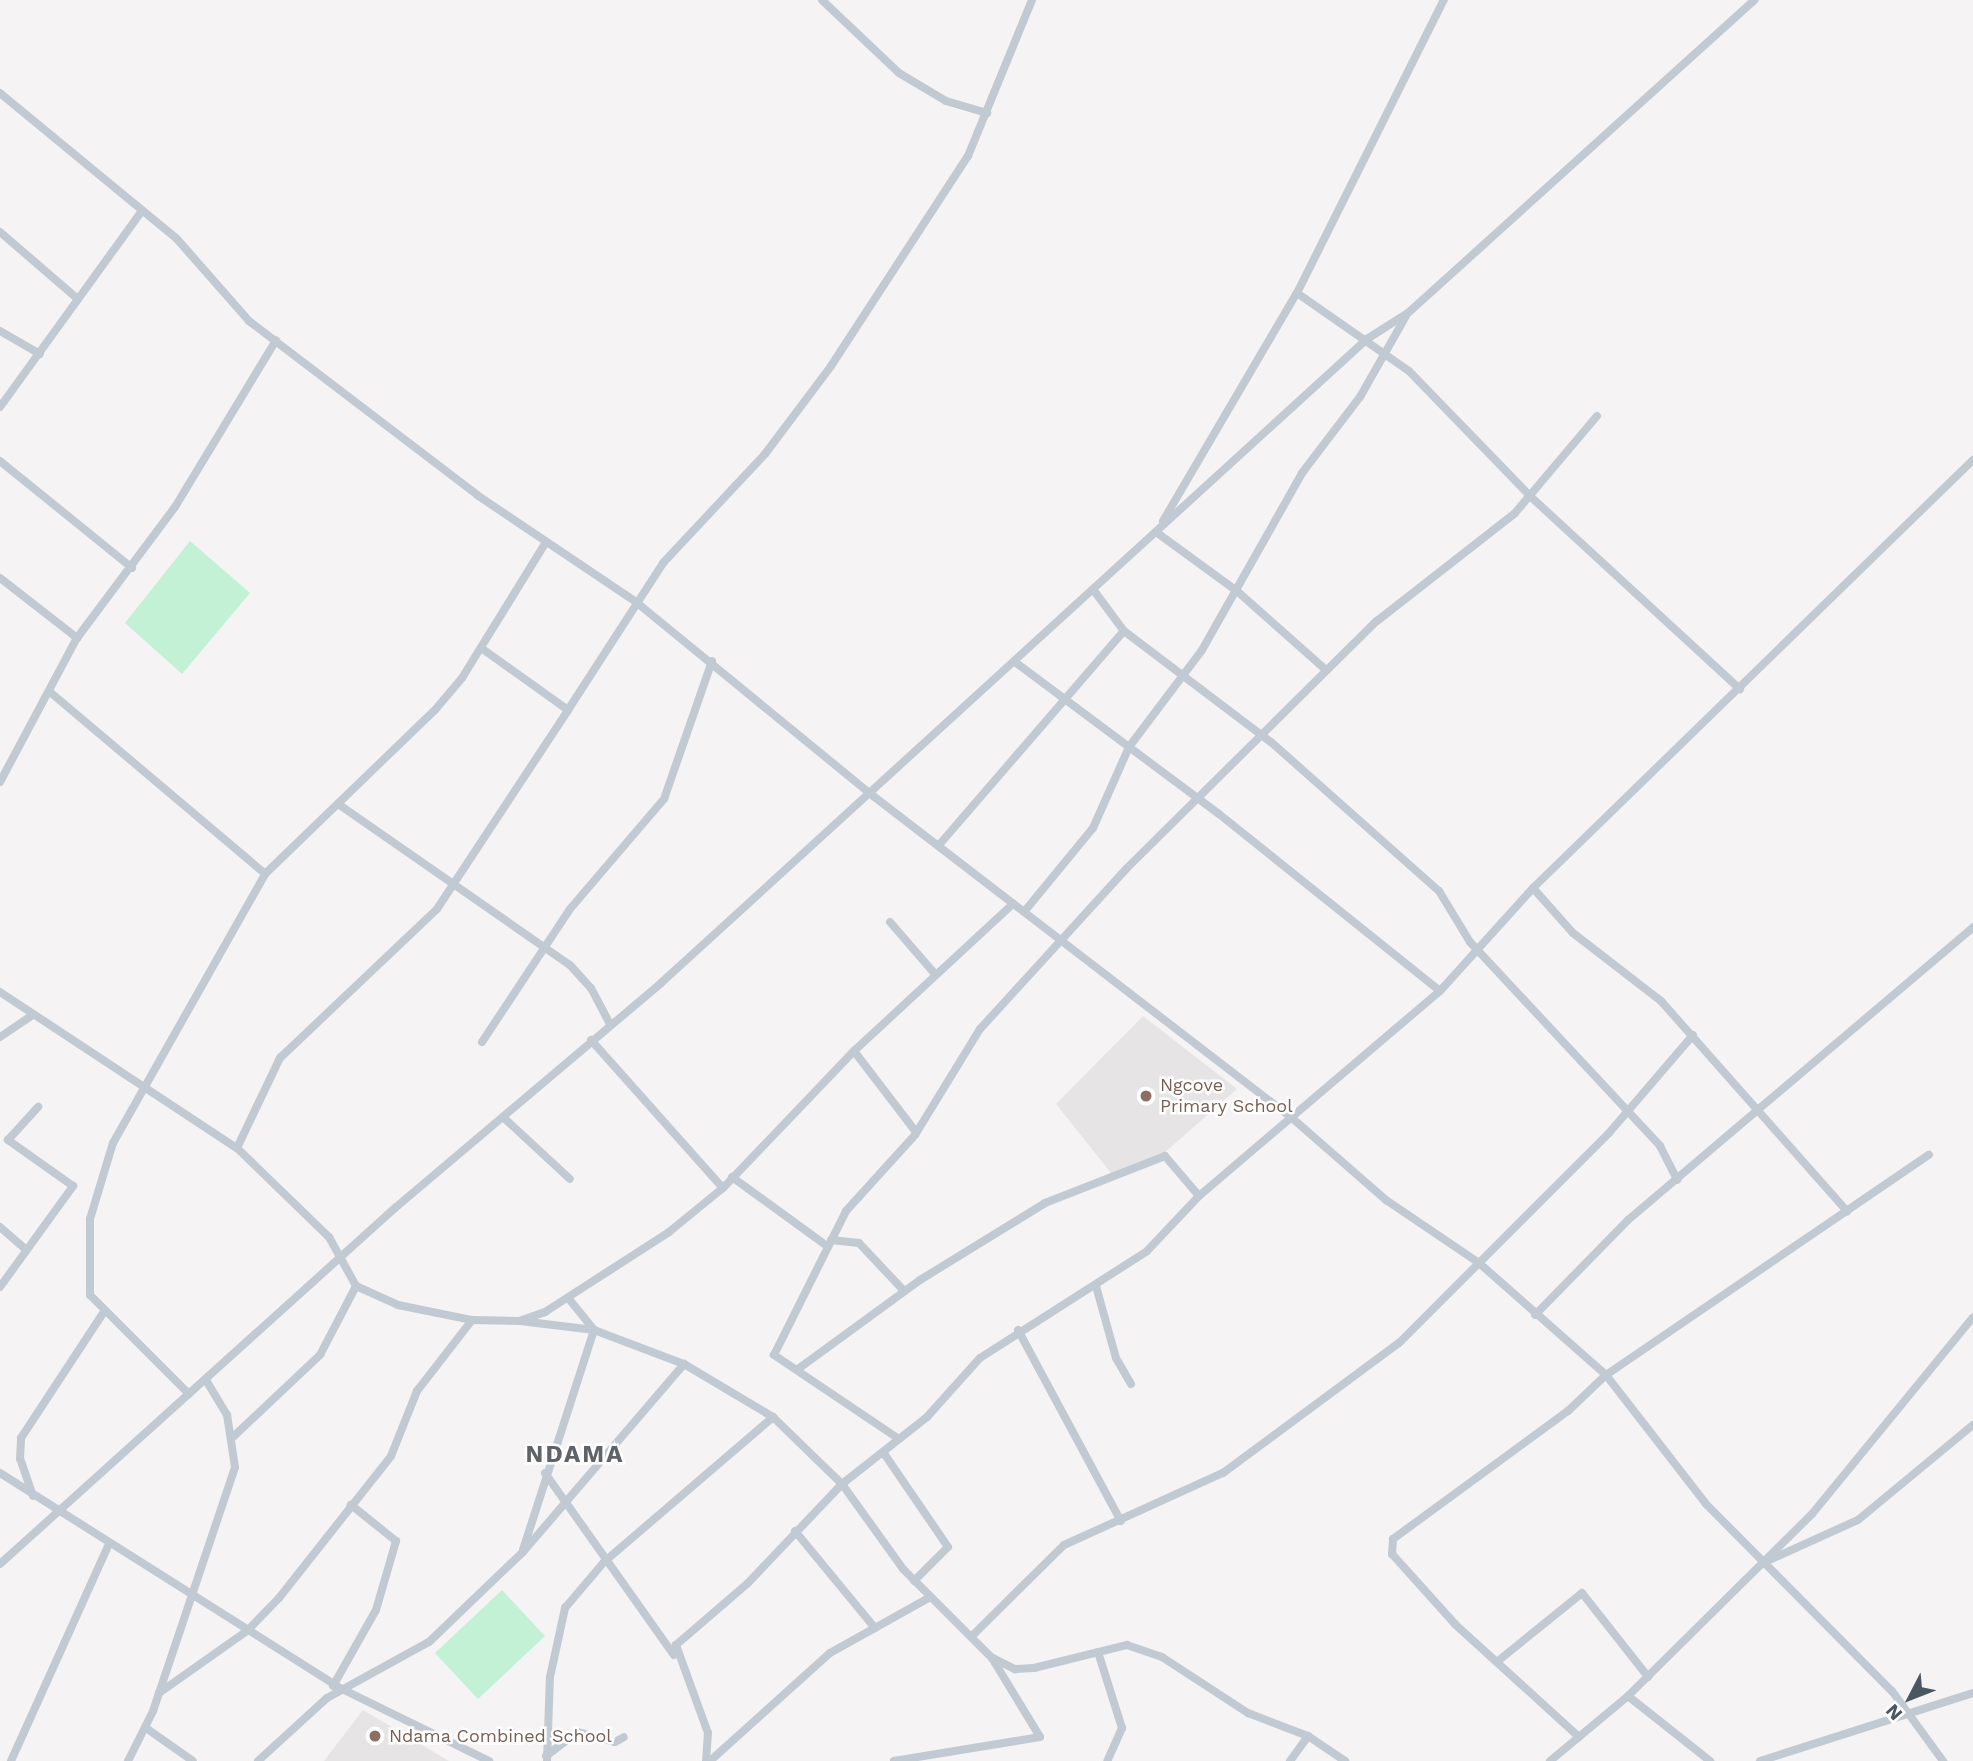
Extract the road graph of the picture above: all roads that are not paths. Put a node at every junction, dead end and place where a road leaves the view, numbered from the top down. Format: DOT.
graph roads {
  1 [pos="822,0"];
  2 [pos="1032,0"];
  3 [pos="1444,0"];
  4 [pos="1755,0"];
  5 [pos="0,93"];
  6 [pos="987,113"];
  7 [pos="142,211"];
  8 [pos="0,232"];
  9 [pos="1297,293"];
  10 [pos="78,299"];
  11 [pos="1408,313"];
  12 [pos="0,331"];
  13 [pos="1367,339"];
  14 [pos="276,340"];
  15 [pos="1384,350"];
  16 [pos="40,354"];
  17 [pos="0,407"];
  18 [pos="1597,416"];
  19 [pos="1973,460"];
  20 [pos="0,461"];
  21 [pos="1531,497"];
  22 [pos="1158,529"];
  23 [pos="546,542"];
  24 [pos="132,568"];
  25 [pos="0,578"];
  26 [pos="1237,591"];
  27 [pos="1095,592"];
  28 [pos="636,602"];
  29 [pos="1124,631"];
  30 [pos="77,638"];
  31 [pos="481,648"];
  32 [pos="712,662"];
  33 [pos="1015,662"];
  34 [pos="1326,670"];
  35 [pos="1183,676"];
  36 [pos="1740,689"];
  37 [pos="50,692"];
  38 [pos="1062,699"];
  39 [pos="568,710"];
  40 [pos="1258,735"];
  41 [pos="1129,747"];
  42 [pos="0,782"];
  43 [pos="868,792"];
  44 [pos="1194,799"];
  45 [pos="341,806"];
  46 [pos="939,845"];
  47 [pos="265,874"];
  48 [pos="455,884"];
  49 [pos="1533,888"];
  50 [pos="1013,904"];
  51 [pos="1024,912"];
  52 [pos="890,922"];
  53 [pos="1973,927"];
  54 [pos="1063,943"];
  55 [pos="545,948"];
  56 [pos="1478,949"];
  57 [pos="934,973"];
  58 [pos="1440,991"];
  59 [pos="0,992"];
  60 [pos="33,1015"];
  61 [pos="610,1024"];
  62 [pos="1693,1035"];
  63 [pos="0,1037"];
  64 [pos="591,1040"];
  65 [pos="482,1042"];
  66 [pos="855,1051"];
  67 [pos="145,1087"];
  68 [pos="1758,1104"];
  69 [pos="37,1107"];
  70 [pos="1629,1111"];
  71 [pos="503,1117"];
  72 [pos="1292,1118"];
  73 [pos="916,1132"];
  74 [pos="237,1148"];
  75 [pos="1929,1155"];
  76 [pos="732,1177"];
  77 [pos="570,1179"];
  78 [pos="1677,1180"];
  79 [pos="723,1188"];
  80 [pos="1199,1196"];
  81 [pos="1847,1211"];
  82 [pos="0,1227"];
  83 [pos="829,1243"];
  84 [pos="26,1250"];
  85 [pos="338,1260"];
  86 [pos="1479,1263"];
  87 [pos="356,1286"];
  88 [pos="1096,1286"];
  89 [pos="0,1287"];
  90 [pos="904,1291"];
  91 [pos="569,1299"];
  92 [pos="103,1313"];
  93 [pos="1535,1315"];
  94 [pos="1973,1317"];
  95 [pos="472,1320"];
  96 [pos="519,1321"];
  97 [pos="594,1330"];
  98 [pos="1018,1330"];
  99 [pos="684,1364"];
  100 [pos="798,1369"];
  101 [pos="1606,1375"];
  102 [pos="206,1380"];
  103 [pos="1131,1384"];
  104 [pos="189,1394"];
  105 [pos="773,1417"];
  106 [pos="1973,1425"];
  107 [pos="233,1437"];
  108 [pos="900,1439"];
  109 [pos="883,1452"];
  110 [pos="0,1473"];
  111 [pos="545,1473"];
  112 [pos="842,1485"];
  113 [pos="33,1496"];
  114 [pos="351,1505"];
  115 [pos="566,1505"];
  116 [pos="59,1513"];
  117 [pos="1121,1521"];
  118 [pos="795,1531"];
  119 [pos="108,1546"];
  120 [pos="523,1552"];
  121 [pos="604,1562"];
  122 [pos="1765,1562"];
  123 [pos="0,1564"];
  124 [pos="914,1581"];
  125 [pos="192,1591"];
  126 [pos="930,1597"];
  127 [pos="875,1628"];
  128 [pos="247,1631"];
  129 [pos="972,1636"];
  130 [pos="1098,1652"];
  131 [pos="674,1655"];
  132 [pos="992,1658"];
  133 [pos="1498,1661"];
  134 [pos="1648,1677"];
  135 [pos="334,1684"];
  136 [pos="342,1689"];
  137 [pos="159,1693"];
  138 [pos="1973,1693"];
  139 [pos="1628,1696"];
  140 [pos="327,1698"];
  141 [pos="1906,1712"];
  142 [pos="146,1728"];
  143 [pos="1308,1736"];
  144 [pos="624,1737"];
  145 [pos="1579,1737"];
  146 [pos="547,1758"];
  147 [pos="11,1761"];
  148 [pos="128,1761"];
  149 [pos="193,1761"];
  150 [pos="258,1761"];
  151 [pos="489,1761"];
  152 [pos="708,1761"];
  153 [pos="894,1761"];
  154 [pos="1107,1761"];
  155 [pos="1290,1761"];
  156 [pos="1345,1761"];
  157 [pos="1550,1761"];
  158 [pos="1710,1761"];
  159 [pos="1760,1761"];
  160 [pos="1943,1761"];
  1 -- 6 [label="street"];
  2 -- 6 [label="street"];
  3 -- 9 [label="street"];
  4 -- 11 [label="street"];
  5 -- 7 [label="street"];
  6 -- 28 [label="street"];
  7 -- 10 [label="street"];
  7 -- 14 [label="street"];
  8 -- 10 [label="street"];
  9 -- 13 [label="street"];
  9 -- 22 [label="street"];
  10 -- 16 [label="street"];
  11 -- 13 [label="street"];
  11 -- 15 [label="street"];
  12 -- 16 [label="street"];
  13 -- 15 [label="street"];
  13 -- 22 [label="street"];
  14 -- 23 [label="street"];
  14 -- 24 [label="street"];
  15 -- 21 [label="street"];
  15 -- 26 [label="street"];
  16 -- 17 [label="street"];
  18 -- 21 [label="street"];
  19 -- 36 [label="street"];
  20 -- 24 [label="street"];
  21 -- 34 [label="street"];
  21 -- 36 [label="street"];
  22 -- 26 [label="street"];
  22 -- 27 [label="street"];
  23 -- 28 [label="street"];
  23 -- 31 [label="street"];
  24 -- 30 [label="street"];
  25 -- 30 [label="street"];
  26 -- 34 [label="street"];
  26 -- 35 [label="street"];
  27 -- 29 [label="street"];
  27 -- 33 [label="street"];
  28 -- 32 [label="street"];
  28 -- 39 [label="street"];
  29 -- 35 [label="street"];
  29 -- 38 [label="street"];
  30 -- 37 [label="street"];
  31 -- 39 [label="street"];
  31 -- 45 [label="street"];
  32 -- 43 [label="street"];
  32 -- 55 [label="street"];
  33 -- 38 [label="street"];
  33 -- 43 [label="street"];
  34 -- 40 [label="street"];
  35 -- 40 [label="street"];
  35 -- 41 [label="street"];
  36 -- 49 [label="street"];
  37 -- 42 [label="street"];
  37 -- 47 [label="street"];
  38 -- 41 [label="street"];
  38 -- 46 [label="street"];
  39 -- 48 [label="street"];
  40 -- 44 [label="street"];
  40 -- 56 [label="street"];
  41 -- 44 [label="street"];
  41 -- 51 [label="street"];
  43 -- 46 [label="street"];
  43 -- 61 [label="street"];
  44 -- 54 [label="street"];
  44 -- 58 [label="street"];
  45 -- 47 [label="street"];
  45 -- 48 [label="street"];
  46 -- 50 [label="street"];
  47 -- 67 [label="street"];
  48 -- 55 [label="street"];
  48 -- 74 [label="street"];
  49 -- 56 [label="street"];
  49 -- 62 [label="street"];
  50 -- 51 [label="street"];
  50 -- 57 [label="street"];
  51 -- 54 [label="street"];
  52 -- 57 [label="street"];
  53 -- 68 [label="street"];
  54 -- 72 [label="street"];
  54 -- 73 [label="street"];
  55 -- 61 [label="street"];
  55 -- 65 [label="street"];
  56 -- 58 [label="street"];
  56 -- 70 [label="street"];
  57 -- 66 [label="street"];
  58 -- 72 [label="street"];
  59 -- 60 [label="street"];
  60 -- 63 [label="street"];
  60 -- 67 [label="street"];
  61 -- 64 [label="street"];
  62 -- 68 [label="street"];
  62 -- 70 [label="street"];
  64 -- 71 [label="street"];
  64 -- 79 [label="street"];
  66 -- 73 [label="street"];
  66 -- 76 [label="street"];
  67 -- 74 [label="street"];
  67 -- 92 [label="street"];
  68 -- 78 [label="street"];
  68 -- 81 [label="street"];
  69 -- 84 [label="street"];
  70 -- 78 [label="street"];
  70 -- 86 [label="street"];
  71 -- 77 [label="street"];
  71 -- 85 [label="street"];
  72 -- 80 [label="street"];
  72 -- 86 [label="street"];
  73 -- 83 [label="street"];
  74 -- 85 [label="street"];
  75 -- 81 [label="street"];
  76 -- 79 [label="street"];
  76 -- 83 [label="street"];
  78 -- 93 [label="street"];
  79 -- 91 [label="street"];
  80 -- 88 [label="street"];
  80 -- 90 [label="street"];
  81 -- 101 [label="street"];
  82 -- 84 [label="street"];
  83 -- 90 [label="street"];
  83 -- 100 [label="street"];
  84 -- 89 [label="street"];
  85 -- 87 [label="street"];
  85 -- 102 [label="street"];
  86 -- 93 [label="street"];
  86 -- 117 [label="street"];
  87 -- 95 [label="street"];
  87 -- 107 [label="street"];
  88 -- 98 [label="street"];
  88 -- 103 [label="street"];
  90 -- 100 [label="street"];
  91 -- 96 [label="street"];
  91 -- 97 [label="street"];
  92 -- 104 [label="street"];
  92 -- 113 [label="street"];
  93 -- 101 [label="street"];
  94 -- 122 [label="street"];
  95 -- 96 [label="street"];
  95 -- 114 [label="street"];
  96 -- 97 [label="street"];
  97 -- 99 [label="street"];
  97 -- 111 [label="street"];
  98 -- 108 [label="street"];
  98 -- 117 [label="street"];
  99 -- 105 [label="street"];
  99 -- 115 [label="street"];
  100 -- 108 [label="street"];
  101 -- 122 [label="street"];
  101 -- 133 [label="street"];
  102 -- 104 [label="street"];
  102 -- 107 [label="street"];
  104 -- 116 [label="street"];
  105 -- 112 [label="street"];
  105 -- 121 [label="street"];
  106 -- 122 [label="street"];
  107 -- 125 [label="street"];
  108 -- 109 [label="street"];
  109 -- 112 [label="street"];
  109 -- 124 [label="street"];
  110 -- 113 [label="street"];
  111 -- 115 [label="street"];
  111 -- 120 [label="street"];
  112 -- 118 [label="street"];
  112 -- 124 [label="street"];
  113 -- 116 [label="street"];
  114 -- 128 [label="street"];
  114 -- 135 [label="street"];
  115 -- 120 [label="street"];
  115 -- 121 [label="street"];
  116 -- 119 [label="street"];
  116 -- 123 [label="street"];
  117 -- 129 [label="street"];
  118 -- 127 [label="street"];
  118 -- 131 [label="street"];
  119 -- 125 [label="street"];
  119 -- 147 [label="street"];
  120 -- 136 [label="street"];
  121 -- 131 [label="street"];
  121 -- 146 [label="street"];
  122 -- 134 [label="street"];
  122 -- 141 [label="street"];
  124 -- 126 [label="street"];
  125 -- 128 [label="street"];
  125 -- 137 [label="street"];
  126 -- 127 [label="street"];
  126 -- 129 [label="street"];
  127 -- 152 [label="street"];
  128 -- 135 [label="street"];
  128 -- 137 [label="street"];
  129 -- 132 [label="street"];
  130 -- 132 [label="street"];
  130 -- 143 [label="street"];
  130 -- 154 [label="street"];
  131 -- 152 [label="street"];
  132 -- 153 [label="street"];
  133 -- 134 [label="street"];
  133 -- 145 [label="street"];
  134 -- 139 [label="street"];
  135 -- 136 [label="street"];
  135 -- 140 [label="street"];
  136 -- 140 [label="street"];
  136 -- 151 [label="street"];
  137 -- 142 [label="street"];
  138 -- 141 [label="street"];
  139 -- 145 [label="street"];
  139 -- 158 [label="street"];
  140 -- 150 [label="street"];
  141 -- 159 [label="street"];
  141 -- 160 [label="street"];
  142 -- 148 [label="street"];
  142 -- 149 [label="street"];
  143 -- 155 [label="street"];
  143 -- 156 [label="street"];
  144 -- 146 [label="street"];
  145 -- 157 [label="street"];
}
